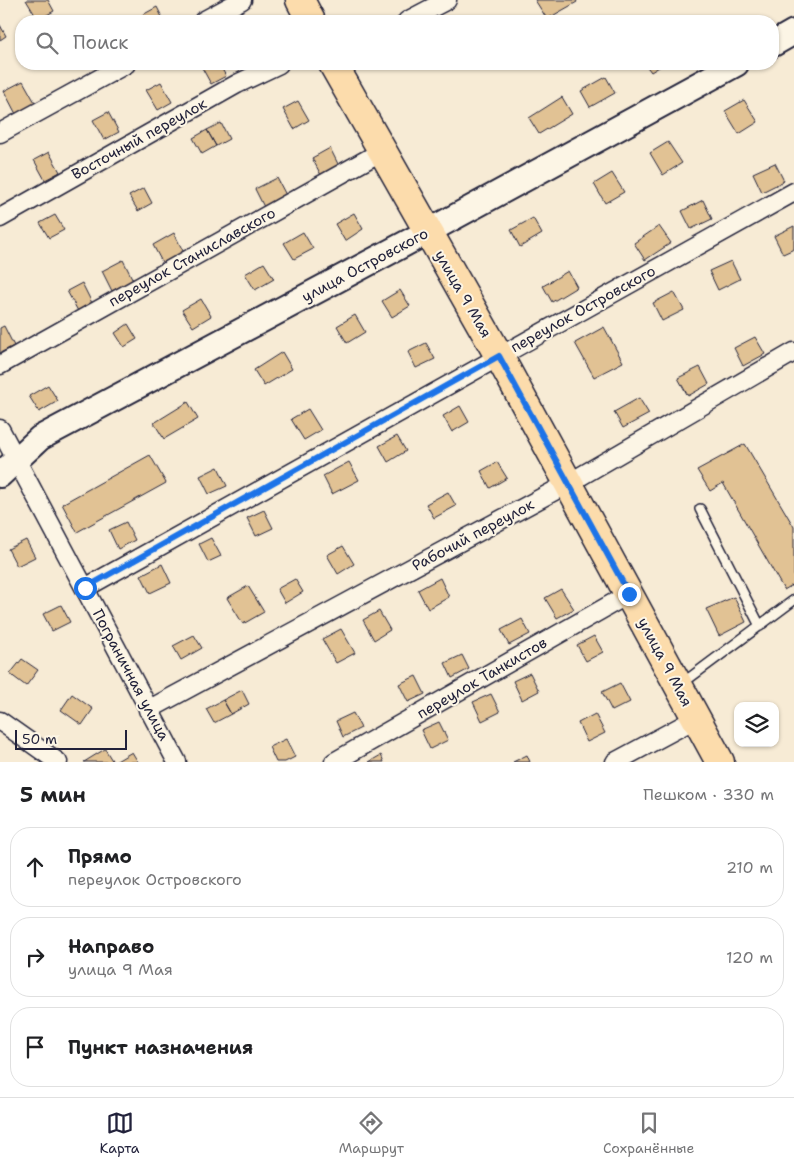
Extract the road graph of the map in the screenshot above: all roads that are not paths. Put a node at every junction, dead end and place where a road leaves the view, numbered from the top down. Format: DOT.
graph roads {
  1 [pos="242,0"];
  2 [pos="300,0"];
  3 [pos="447,0"];
  4 [pos="214,15"];
  5 [pos="308,15"];
  6 [pos="418,15"];
  7 [pos="794,32"];
  8 [pos="779,41"];
  9 [pos="115,70"];
  10 [pos="266,70"];
  11 [pos="337,70"];
  12 [pos="725,70"];
  13 [pos="0,133"];
  14 [pos="384,150"];
  15 [pos="794,192"];
  16 [pos="0,218"];
  17 [pos="427,232"];
  18 [pos="794,352"];
  19 [pos="499,356"];
  20 [pos="0,365"];
  21 [pos="0,429"];
  22 [pos="18,460"];
  23 [pos="0,475"];
  24 [pos="569,483"];
  25 [pos="700,509"];
  26 [pos="85,588"];
  27 [pos="629,594"];
  28 [pos="794,600"];
  29 [pos="760,626"];
  30 [pos="678,686"];
  31 [pos="148,710"];
  32 [pos="695,719"];
  33 [pos="0,721"];
  34 [pos="58,762"];
  35 [pos="177,762"];
  36 [pos="334,762"];
  37 [pos="615,762"];
  38 [pos="720,762"];
  1 -- 4 [label="street"];
  2 -- 5 [label="main road"];
  3 -- 6 [label="street"];
  7 -- 8 [label="main road"];
  9 -- 13 [label="street"];
  10 -- 16 [label="street, Восточный переулок"];
  11 -- 14 [label="main road, улица 9 Мая"];
  12 -- 17 [label="main road, улица Островского"];
  14 -- 17 [label="main road, улица 9 Мая"];
  14 -- 20 [label="street, переулок Станиславского"];
  15 -- 19 [label="street, переулок Островского"];
  17 -- 19 [label="main road, улица 9 Мая"];
  17 -- 22 [label="main road, улица Островского"];
  18 -- 24 [label="street, Рабочий переулок"];
  19 -- 24 [label="main road, улица 9 Мая"];
  19 -- 26 [label="street, переулок Островского"];
  21 -- 22 [label="street, Пограничная улица"];
  22 -- 23 [label="main road, улица Островского"];
  22 -- 26 [label="street, Пограничная улица"];
  24 -- 27 [label="main road, улица 9 Мая"];
  24 -- 31 [label="street, Рабочий переулок"];
  25 -- 29 [label="lane"];
  26 -- 31 [label="street, Пограничная улица"];
  27 -- 30 [label="main road, улица 9 Мая"];
  27 -- 36 [label="street, переулок Танкистов"];
  28 -- 29 [label="lane"];
  29 -- 30 [label="lane"];
  30 -- 32 [label="main road, улица 9 Мая"];
  31 -- 35 [label="street, Пограничная улица"];
  32 -- 37 [label="street"];
  32 -- 38 [label="main road, улица 9 Мая"];
  33 -- 34 [label="street"];
}
